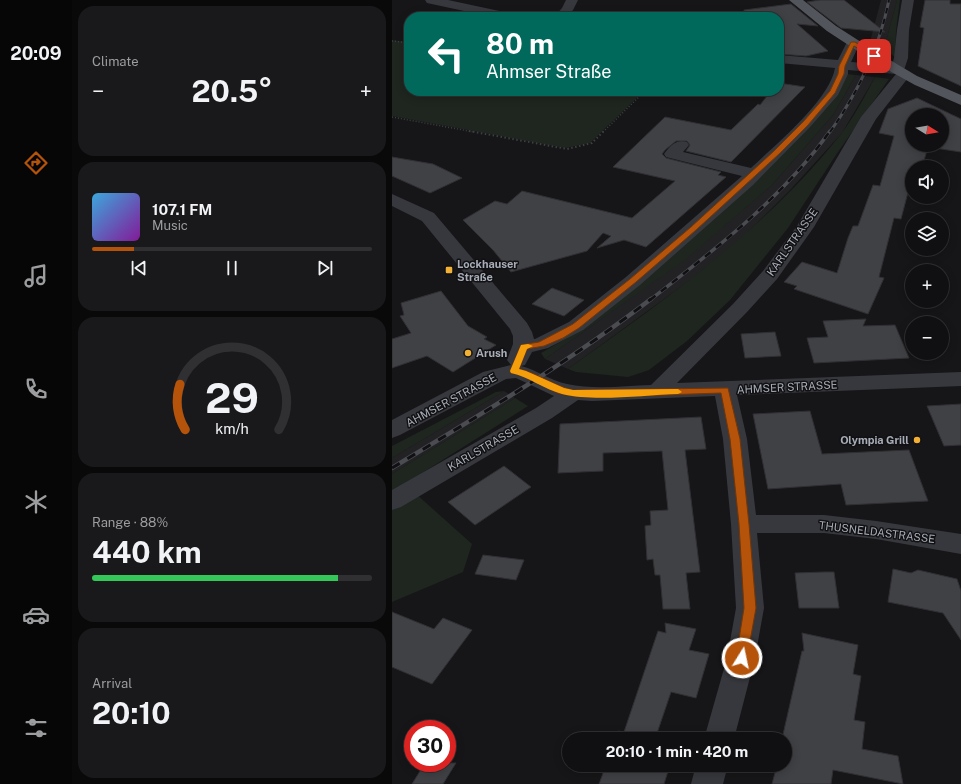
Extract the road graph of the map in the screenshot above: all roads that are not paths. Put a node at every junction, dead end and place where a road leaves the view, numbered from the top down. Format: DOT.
graph roads {
  1 [pos="431,0"];
  2 [pos="572,0"];
  3 [pos="796,0"];
  4 [pos="908,0"];
  5 [pos="486,12"];
  6 [pos="565,12"];
  7 [pos="853,43"];
  8 [pos="784,59"];
  9 [pos="842,66"];
  10 [pos="901,72"];
  11 [pos="961,101"];
  12 [pos="681,145"];
  13 [pos="754,174"];
  14 [pos="392,199"];
  15 [pos="412,209"];
  16 [pos="392,218"];
  17 [pos="524,347"];
  18 [pos="514,371"];
  19 [pos="961,379"];
  20 [pos="725,390"];
  21 [pos="656,392"];
  22 [pos="573,393"];
  23 [pos="392,430"];
  24 [pos="392,501"];
  25 [pos="744,524"];
  26 [pos="961,544"];
  27 [pos="721,732"];
  28 [pos="710,772"];
  29 [pos="707,784"];
  1 -- 5 [label="street"];
  2 -- 6 [label="street"];
  3 -- 7 [label="main road"];
  4 -- 10 [label="street, KARLSTRASSE"];
  7 -- 9 [label="street"];
  7 -- 10 [label="main road"];
  8 -- 9 [label="street"];
  9 -- 10 [label="street"];
  9 -- 13 [label="street"];
  10 -- 11 [label="main road"];
  10 -- 21 [label="street, KARLSTRASSE"];
  12 -- 13 [label="street"];
  13 -- 17 [label="street"];
  14 -- 15 [label="street"];
  15 -- 16 [label="street"];
  15 -- 17 [label="street"];
  17 -- 18 [label="street"];
  18 -- 22 [label="street, AHMSER STRASSE"];
  18 -- 23 [label="street, AHMSER STRASSE"];
  19 -- 20 [label="street, AHMSER STRASSE"];
  20 -- 21 [label="street, AHMSER STRASSE"];
  20 -- 25 [label="street"];
  21 -- 22 [label="street, AHMSER STRASSE"];
  22 -- 24 [label="street, KARLSTRASSE"];
  25 -- 26 [label="street, THUSNELDASTRASSE"];
  25 -- 27 [label="street"];
  28 -- 29 [label="street"];
}
